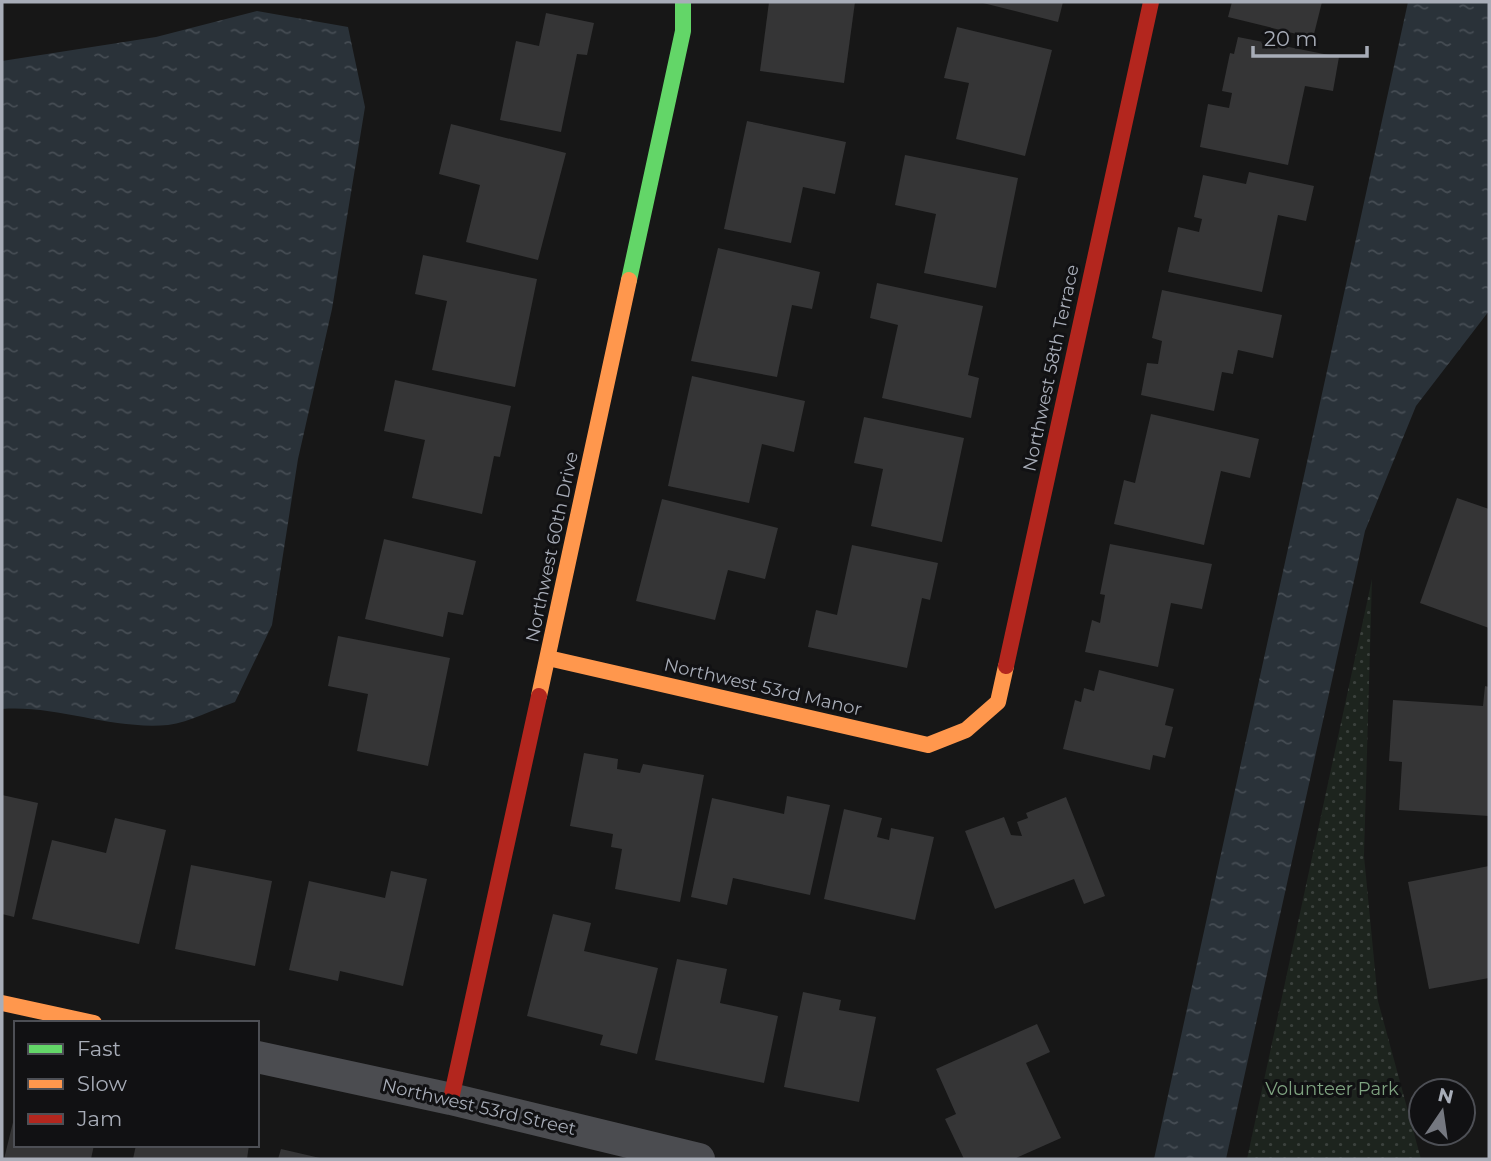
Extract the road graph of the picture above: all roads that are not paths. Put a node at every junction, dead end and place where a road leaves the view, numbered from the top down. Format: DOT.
graph roads {
  1 [pos="683,2"];
  2 [pos="1151,2"];
  3 [pos="548,658"];
  4 [pos="967,730"];
  5 [pos="2,1003"];
  6 [pos="85,1021"];
  7 [pos="259,1057"];
  8 [pos="451,1098"];
  9 [pos="699,1159"];
  1 -- 3 [label="street, Northwest 60th Drive"];
  2 -- 4 [label="street, Northwest 58th Terrace"];
  3 -- 4 [label="street, Northwest 53rd Manor"];
  3 -- 8 [label="street, Northwest 60th Drive"];
  5 -- 6 [label="street"];
  7 -- 8 [label="street, Northwest 53rd Street"];
  8 -- 9 [label="street, Northwest 53rd Street"];
}
